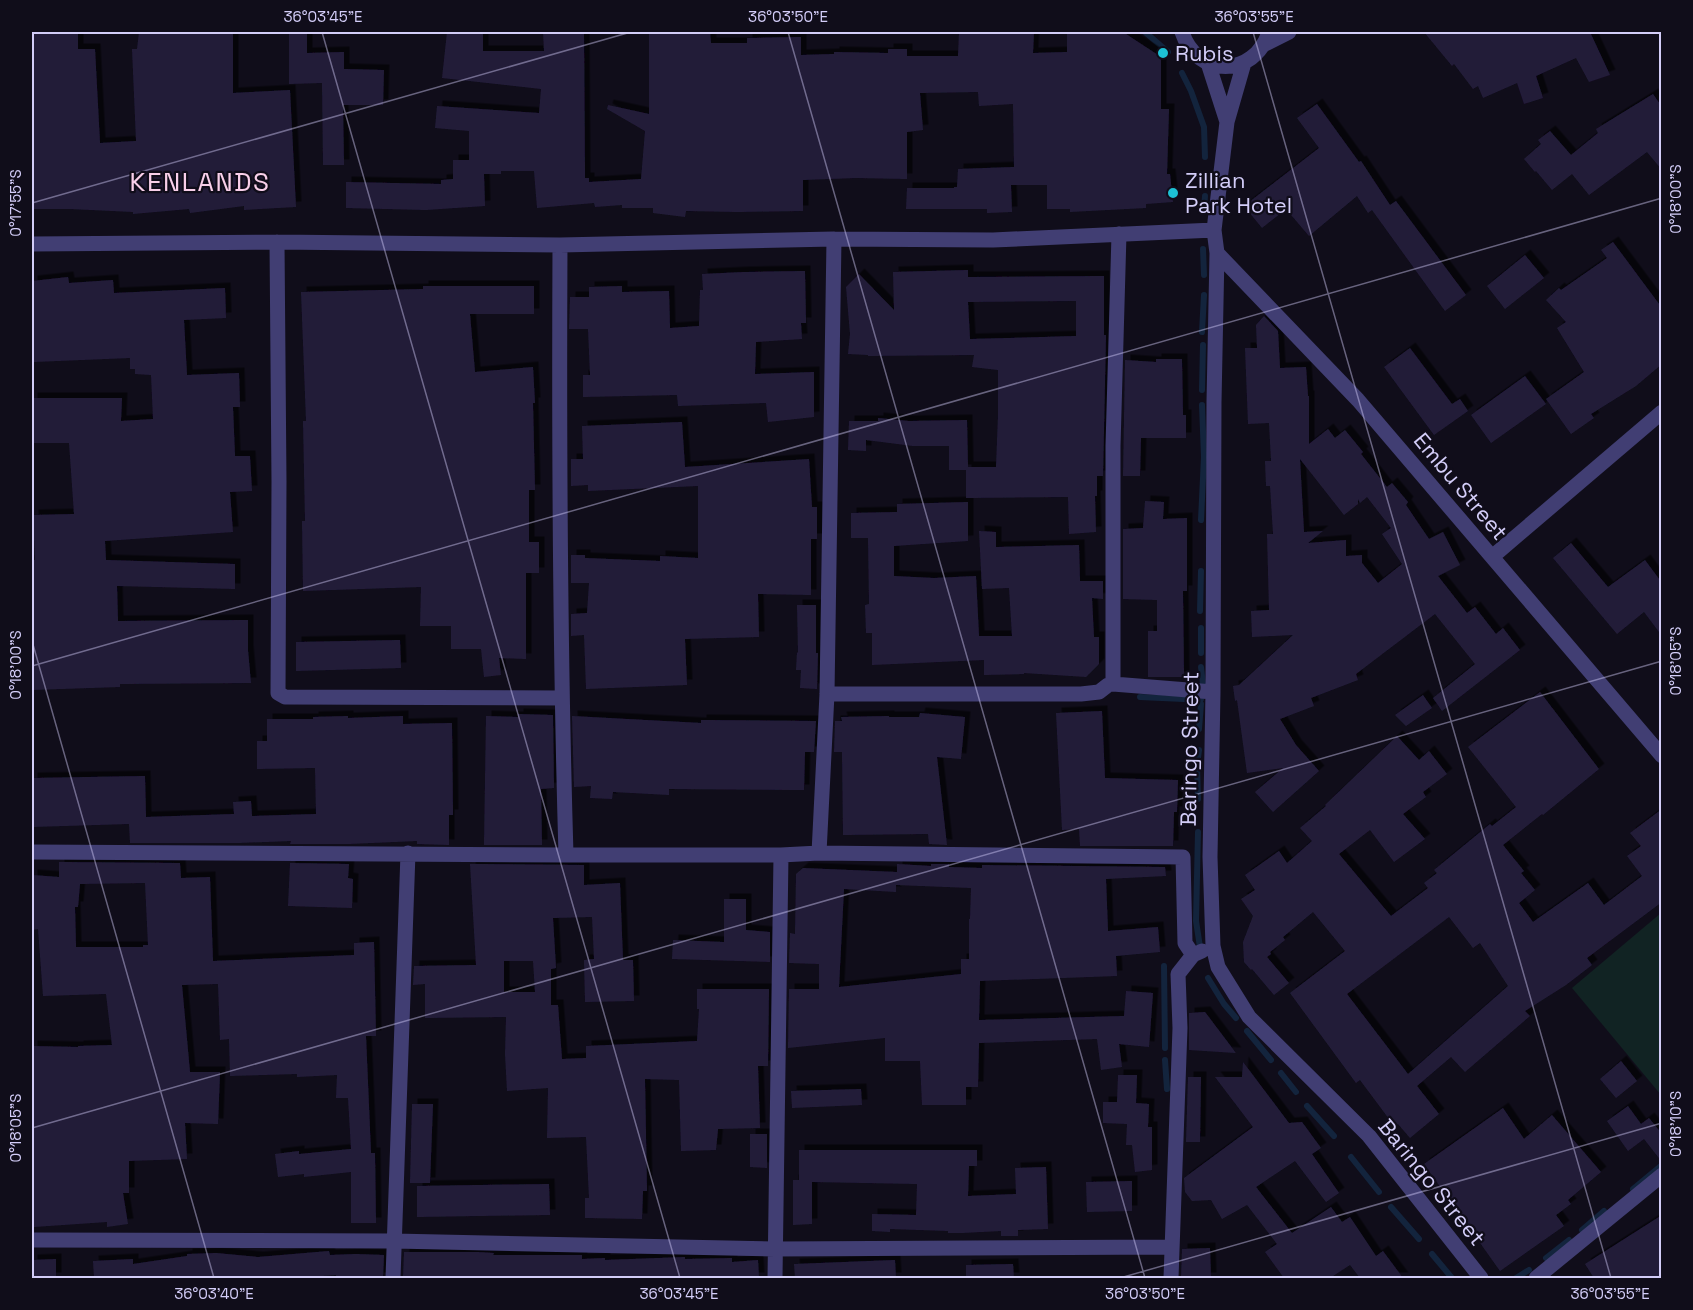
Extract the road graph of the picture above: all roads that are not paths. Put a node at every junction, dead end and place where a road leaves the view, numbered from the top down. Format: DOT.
graph roads {
  1 [pos="1182,32"];
  2 [pos="1289,32"];
  3 [pos="1266,38"];
  4 [pos="1208,63"];
  5 [pos="1244,63"];
  6 [pos="1227,122"];
  7 [pos="1214,230"];
  8 [pos="1119,234"];
  9 [pos="834,239"];
  10 [pos="277,242"];
  11 [pos="32,244"];
  12 [pos="560,245"];
  13 [pos="1217,253"];
  14 [pos="1662,412"];
  15 [pos="1492,557"];
  16 [pos="1113,684"];
  17 [pos="1213,692"];
  18 [pos="827,693"];
  19 [pos="561,698"];
  20 [pos="1662,756"];
  21 [pos="32,852"];
  22 [pos="408,853"];
  23 [pos="819,853"];
  24 [pos="566,855"];
  25 [pos="781,855"];
  26 [pos="1213,946"];
  27 [pos="1193,956"];
  28 [pos="1662,1176"];
  29 [pos="32,1240"];
  30 [pos="394,1241"];
  31 [pos="1172,1247"];
  32 [pos="775,1249"];
  33 [pos="393,1278"];
  34 [pos="775,1278"];
  35 [pos="1171,1278"];
  36 [pos="1481,1278"];
  37 [pos="1536,1278"];
  1 -- 4 [label="street"];
  2 -- 3 [label="street"];
  3 -- 5 [label="street"];
  4 -- 5 [label="street"];
  4 -- 6 [label="street, Baringo Street"];
  5 -- 6 [label="street, Baringo Street"];
  6 -- 7 [label="street, Baringo Street"];
  7 -- 8 [label="street"];
  7 -- 13 [label="street, Baringo Street"];
  8 -- 9 [label="street"];
  8 -- 16 [label="street"];
  9 -- 12 [label="street"];
  9 -- 18 [label="street"];
  10 -- 11 [label="street"];
  10 -- 12 [label="street"];
  10 -- 19 [label="street"];
  12 -- 19 [label="street"];
  13 -- 15 [label="street, Embu Street"];
  13 -- 17 [label="street, Baringo Street"];
  14 -- 15 [label="street"];
  15 -- 20 [label="street, Embu Street"];
  16 -- 17 [label="street"];
  16 -- 18 [label="street"];
  17 -- 26 [label="street, Baringo Street"];
  18 -- 23 [label="street"];
  19 -- 24 [label="street"];
  21 -- 22 [label="street"];
  22 -- 24 [label="street"];
  22 -- 30 [label="street"];
  23 -- 25 [label="street"];
  23 -- 27 [label="street"];
  24 -- 25 [label="street"];
  25 -- 32 [label="street"];
  26 -- 27 [label="street"];
  26 -- 36 [label="street, Baringo Street"];
  27 -- 31 [label="street"];
  28 -- 37 [label="street"];
  29 -- 30 [label="street"];
  30 -- 32 [label="street"];
  30 -- 33 [label="street"];
  31 -- 32 [label="street"];
  31 -- 35 [label="street"];
  32 -- 34 [label="street"];
}
